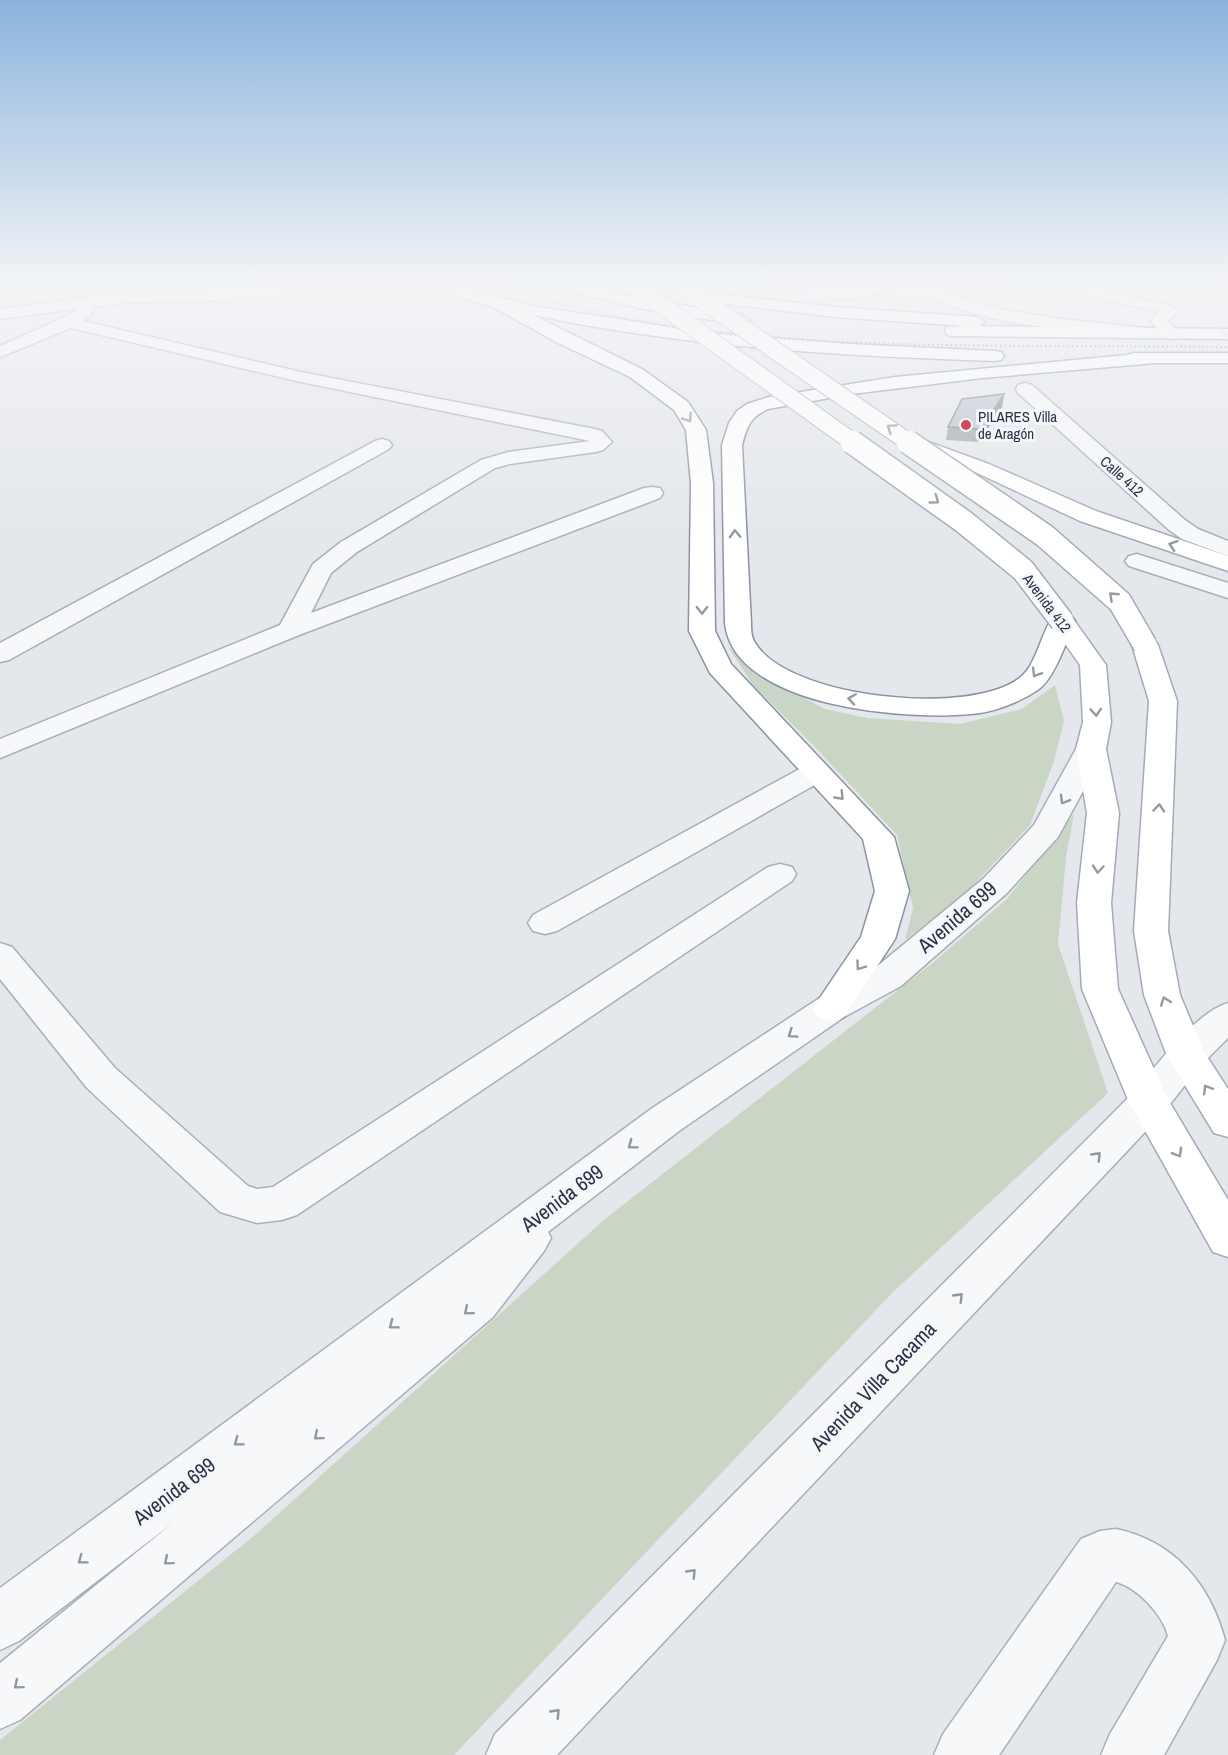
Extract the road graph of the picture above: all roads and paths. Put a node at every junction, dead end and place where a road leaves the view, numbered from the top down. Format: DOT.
graph roads {
  1 [pos="249,365"];
  2 [pos="617,365"];
  3 [pos="745,365"];
  4 [pos="799,365"];
  5 [pos="846,365"];
  6 [pos="920,365"];
  7 [pos="1024,365"];
  8 [pos="1025,389"];
  9 [pos="912,442"];
  10 [pos="382,445"];
  11 [pos="652,494"];
  12 [pos="1228,549"];
  13 [pos="1137,561"];
  14 [pos="1228,564"];
  15 [pos="1228,591"];
  16 [pos="1062,621"];
  17 [pos="290,630"];
  18 [pos="0,654"];
  19 [pos="0,749"];
  20 [pos="1091,749"];
  21 [pos="816,772"];
  22 [pos="780,874"];
  23 [pos="545,923"];
  24 [pos="0,955"];
  25 [pos="831,1008"];
  26 [pos="1228,1016"];
  27 [pos="1186,1056"];
  28 [pos="1149,1102"];
  29 [pos="1228,1122"];
  30 [pos="557,1201"];
  31 [pos="1228,1239"];
  32 [pos="0,1622"];
  33 [pos="0,1700"];
  34 [pos="516,1755"];
  35 [pos="964,1755"];
  36 [pos="1131,1755"];
  1 -- 17 [label="street"];
  2 -- 21 [label="main road, one-way"];
  3 -- 16 [label="main road, Avenida 412, one-way, bridge"];
  9 -- 4 [label="main road, one-way, bridge"];
  5 -- 6 [label="main road"];
  16 -- 7 [label="main road, one-way"];
  8 -- 12 [label="street, Calle 412"];
  14 -- 9 [label="main road, one-way"];
  27 -- 9 [label="main road, one-way, bridge"];
  10 -- 18 [label="street"];
  11 -- 17 [label="street"];
  13 -- 15 [label="street"];
  16 -- 20 [label="main road, Avenida 412, one-way"];
  17 -- 19 [label="street"];
  20 -- 25 [label="street, Avenida 699, one-way"];
  20 -- 28 [label="main road, Avenida 412, one-way"];
  21 -- 23 [label="street"];
  21 -- 25 [label="main road, one-way"];
  22 -- 24 [label="street"];
  25 -- 30 [label="street, Avenida 699, one-way"];
  26 -- 27 [label="street, Avenida Villa Cacama"];
  27 -- 28 [label="street, Avenida Villa Cacama"];
  29 -- 27 [label="main road, one-way"];
  28 -- 31 [label="main road, Avenida 412, one-way"];
  34 -- 28 [label="street, Avenida Villa Cacama, one-way"];
  30 -- 32 [label="street, Avenida 699, one-way"];
  30 -- 33 [label="street, one-way"];
  35 -- 36 [label="street"];
}
